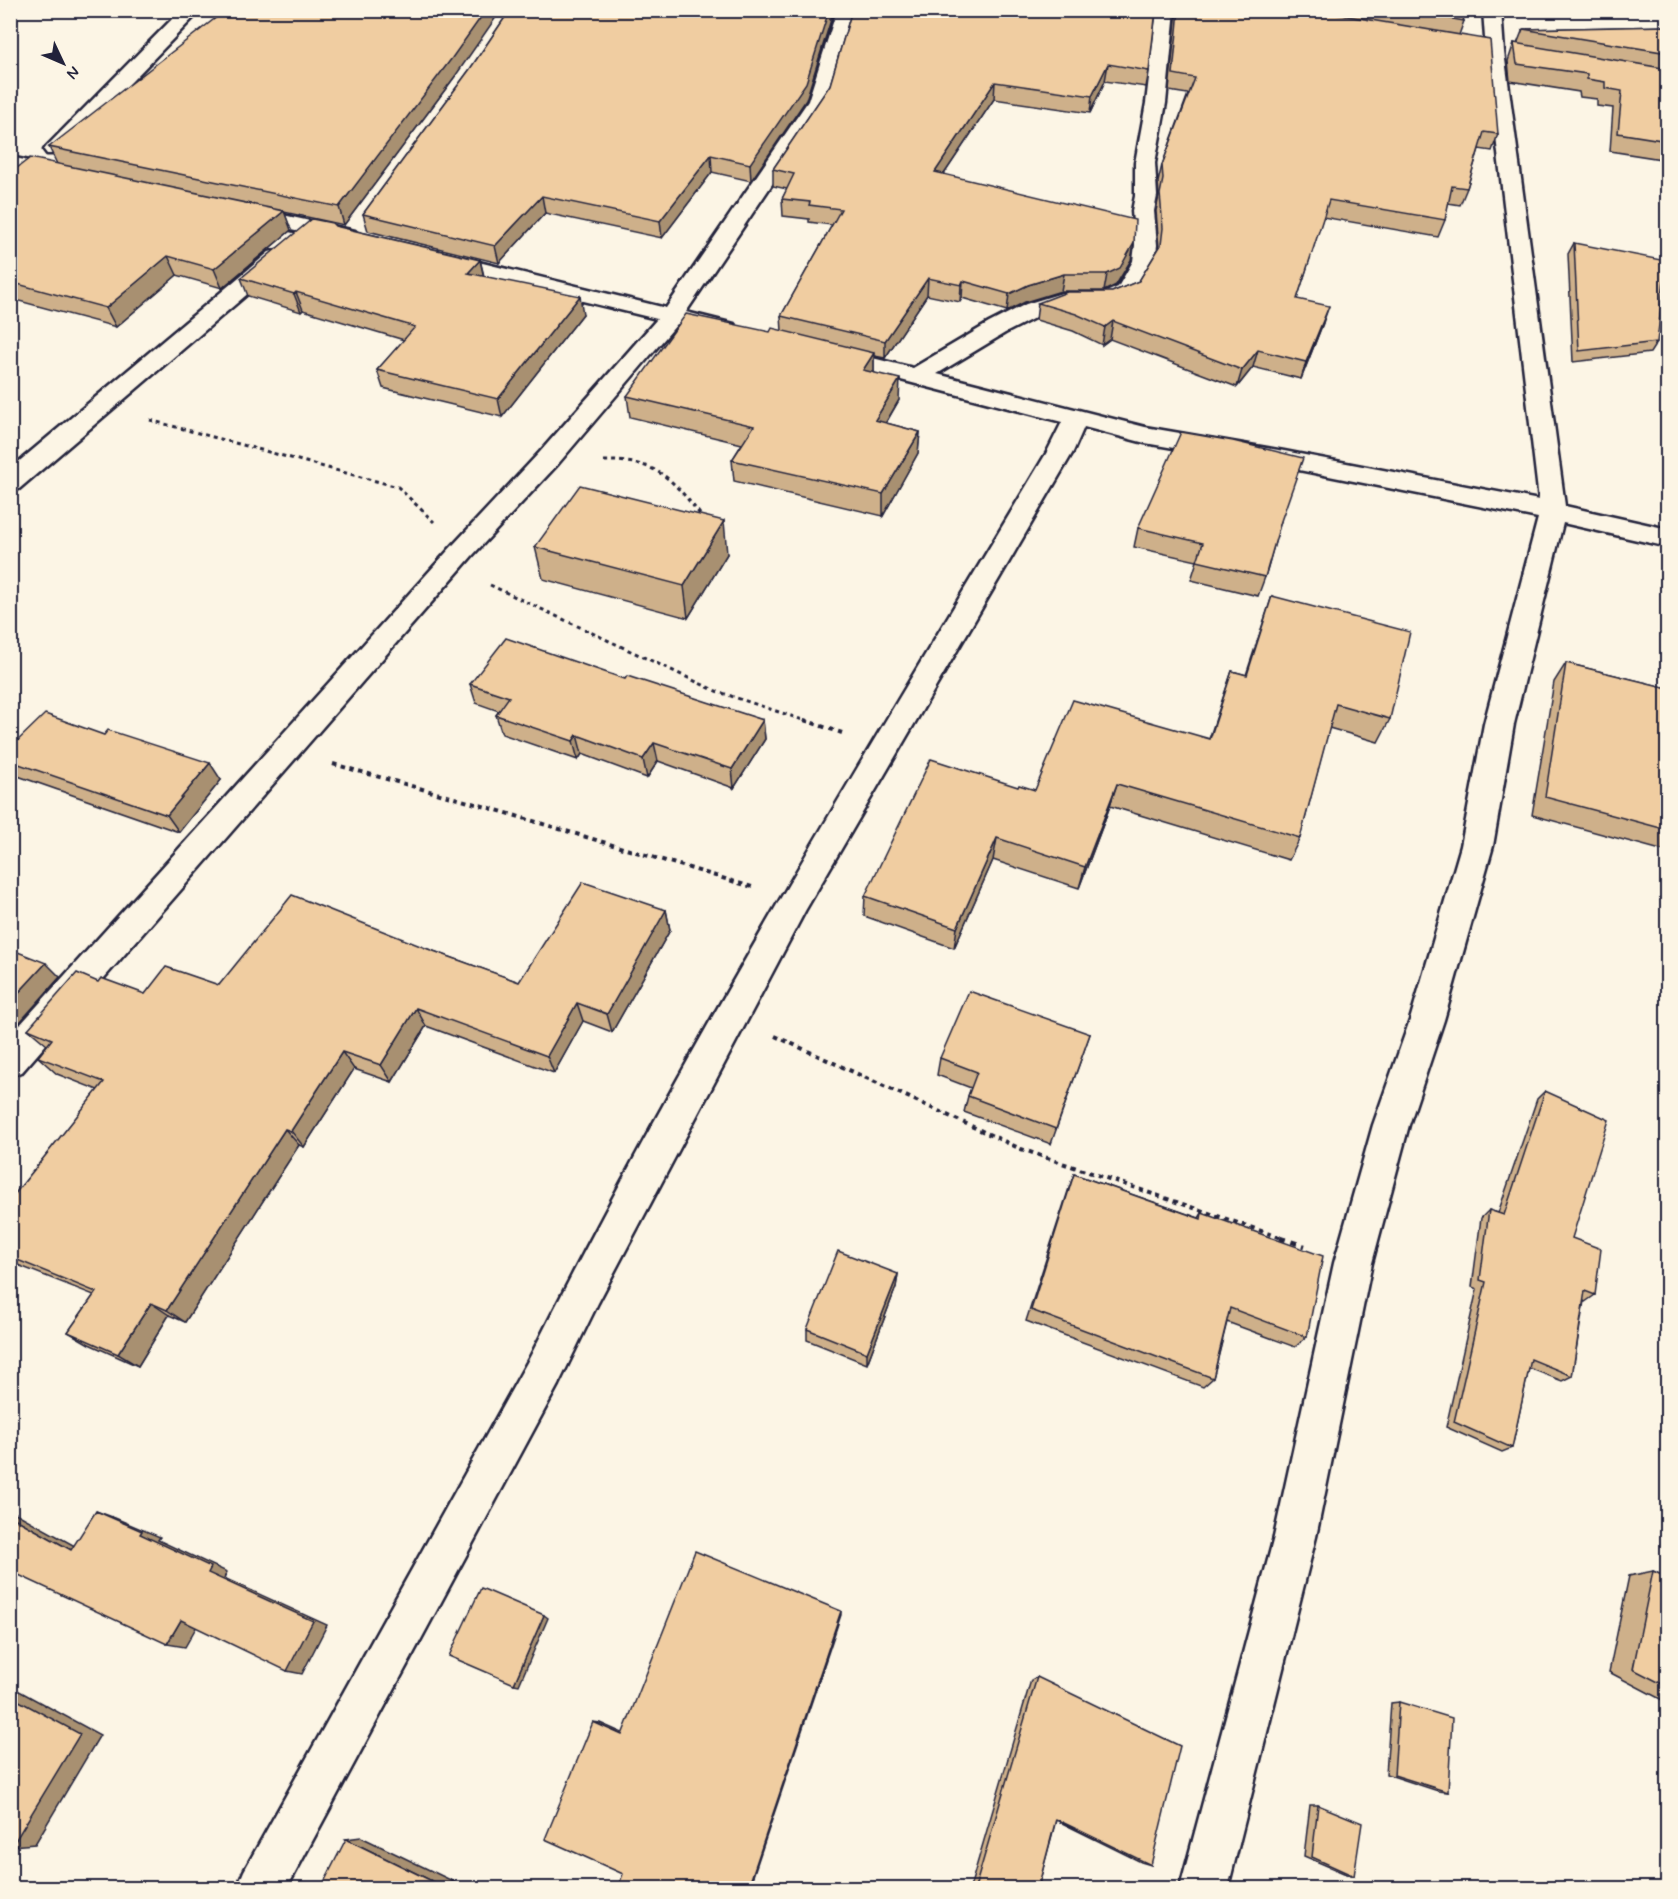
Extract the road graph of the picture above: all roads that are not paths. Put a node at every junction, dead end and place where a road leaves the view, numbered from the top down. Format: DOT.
graph roads {
  1 [pos="192,10"];
  2 [pos="846,10"];
  3 [pos="1166,10"];
  4 [pos="1492,10"];
  5 [pos="10,163"];
  6 [pos="37,168"];
  7 [pos="83,177"];
  8 [pos="221,207"];
  9 [pos="363,219"];
  10 [pos="313,226"];
  11 [pos="349,237"];
  12 [pos="372,243"];
  13 [pos="418,254"];
  14 [pos="672,316"];
  15 [pos="742,333"];
  16 [pos="812,350"];
  17 [pos="917,376"];
  18 [pos="1076,419"];
  19 [pos="10,483"];
  20 [pos="1553,512"];
  21 [pos="1668,538"];
  22 [pos="10,1061"];
  23 [pos="261,1888"];
  24 [pos="1204,1888"];
  1 -- 6 [label="street"];
  2 -- 14 [label="street"];
  3 -- 17 [label="street"];
  4 -- 20 [label="street"];
  5 -- 6 [label="street"];
  6 -- 7 [label="street"];
  8 -- 10 [label="street"];
  9 -- 11 [label="street"];
  10 -- 11 [label="street"];
  10 -- 19 [label="street"];
  11 -- 12 [label="street"];
  13 -- 14 [label="street"];
  14 -- 15 [label="street"];
  14 -- 22 [label="street"];
  16 -- 17 [label="street"];
  17 -- 18 [label="street"];
  18 -- 20 [label="street"];
  18 -- 23 [label="street"];
  20 -- 21 [label="street"];
  20 -- 24 [label="street"];
}
